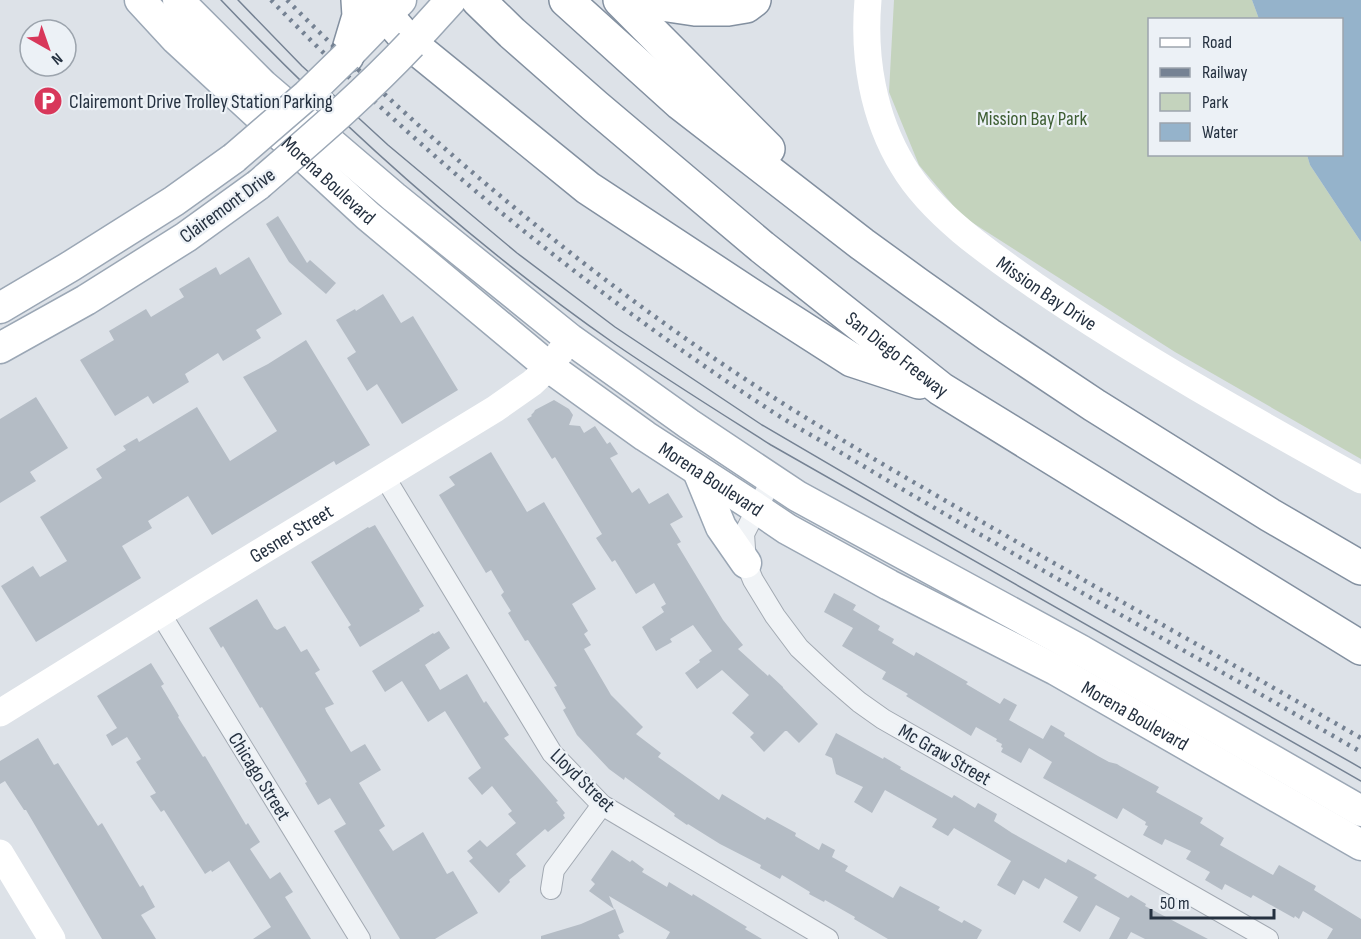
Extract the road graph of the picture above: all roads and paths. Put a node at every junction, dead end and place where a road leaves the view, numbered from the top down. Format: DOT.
graph roads {
  1 [pos="140,0"];
  2 [pos="178,0"];
  3 [pos="358,0"];
  4 [pos="451,0"];
  5 [pos="478,0"];
  6 [pos="566,0"];
  7 [pos="620,0"];
  8 [pos="658,0"];
  9 [pos="754,0"];
  10 [pos="868,0"];
  11 [pos="387,5"];
  12 [pos="411,44"];
  13 [pos="347,56"];
  14 [pos="862,244"];
  15 [pos="0,279"];
  16 [pos="35,286"];
  17 [pos="0,308"];
  18 [pos="570,339"];
  19 [pos="0,348"];
  20 [pos="549,367"];
  21 [pos="941,389"];
  22 [pos="698,471"];
  23 [pos="384,476"];
  24 [pos="772,479"];
  25 [pos="1361,480"];
  26 [pos="756,508"];
  27 [pos="746,563"];
  28 [pos="1361,568"];
  29 [pos="160,613"];
  30 [pos="1361,648"];
  31 [pos="0,713"];
  32 [pos="602,805"];
  33 [pos="1361,811"];
  34 [pos="1361,845"];
  35 [pos="0,853"];
  36 [pos="551,889"];
  37 [pos="818,937"];
  38 [pos="52,939"];
  39 [pos="360,939"];
  40 [pos="1268,939"];
  1 -- 20 [label="main road, Morena Boulevard"];
  2 -- 18 [label="main road, Morena Boulevard"];
  3 -- 13 [label="highway"];
  4 -- 12 [label="main road, Clairemont Drive"];
  5 -- 21 [label="highway, San Diego Freeway"];
  6 -- 14 [label="highway"];
  7 -- 14 [label="highway"];
  8 -- 9 [label="highway"];
  10 -- 25 [label="main road, Mission Bay Drive"];
  11 -- 12 [label="highway"];
  11 -- 13 [label="main road, Clairemont Drive"];
  12 -- 19 [label="main road, Clairemont Drive, bridge"];
  12 -- 21 [label="highway"];
  13 -- 16 [label="main road, Clairemont Drive, bridge"];
  14 -- 28 [label="highway"];
  15 -- 16 [label="main road"];
  16 -- 17 [label="main road, Clairemont Drive"];
  18 -- 20 [label="main road, Gesner Street"];
  18 -- 24 [label="main road, Morena Boulevard"];
  20 -- 22 [label="main road, Morena Boulevard"];
  20 -- 23 [label="main road, Gesner Street"];
  21 -- 30 [label="highway, San Diego Freeway"];
  22 -- 26 [label="main road, Morena Boulevard"];
  22 -- 27 [label="main road"];
  23 -- 29 [label="main road, Gesner Street"];
  23 -- 32 [label="street, Lloyd Street"];
  24 -- 26 [label="street, Mc Graw Street"];
  24 -- 33 [label="main road, Morena Boulevard"];
  26 -- 27 [label="street, Mc Graw Street"];
  26 -- 34 [label="main road, Morena Boulevard"];
  27 -- 40 [label="street, Mc Graw Street"];
  29 -- 31 [label="main road, Gesner Street"];
  29 -- 39 [label="street, Chicago Street"];
  32 -- 36 [label="street"];
  32 -- 37 [label="street, Lloyd Street"];
  35 -- 38 [label="main road"];
}
